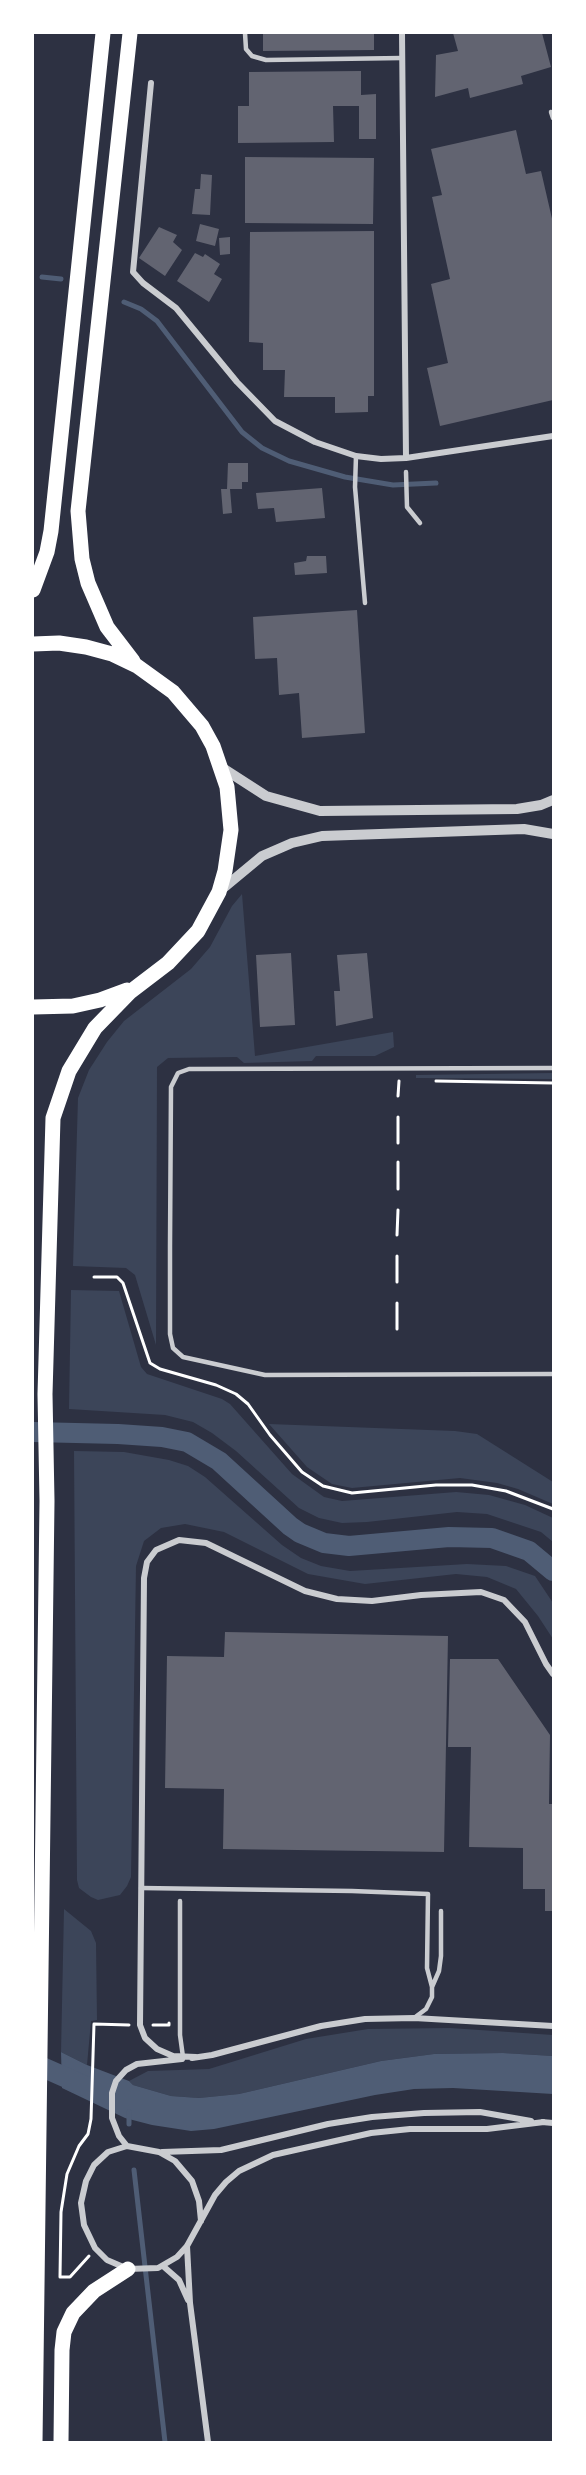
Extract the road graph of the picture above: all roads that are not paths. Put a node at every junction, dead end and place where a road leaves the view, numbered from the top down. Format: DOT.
graph roads {
  1 [pos="103,33"];
  2 [pos="130,33"];
  3 [pos="245,33"];
  4 [pos="402,33"];
  5 [pos="402,58"];
  6 [pos="151,82"];
  7 [pos="551,112"];
  8 [pos="553,118"];
  9 [pos="553,436"];
  10 [pos="356,456"];
  11 [pos="406,458"];
  12 [pos="406,472"];
  13 [pos="420,523"];
  14 [pos="33,590"];
  15 [pos="365,603"];
  16 [pos="33,644"];
  17 [pos="137,666"];
  18 [pos="222,766"];
  19 [pos="553,800"];
  20 [pos="553,834"];
  21 [pos="219,892"];
  22 [pos="150,976"];
  23 [pos="33,1007"];
  24 [pos="553,1068"];
  25 [pos="553,1374"];
  26 [pos="553,1674"];
  27 [pos="141,1888"];
  28 [pos="180,1901"];
  29 [pos="441,1911"];
  30 [pos="432,1987"];
  31 [pos="414,2018"];
  32 [pos="553,2026"];
  33 [pos="183,2057"];
  34 [pos="196,2057"];
  35 [pos="544,2122"];
  36 [pos="553,2122"];
  37 [pos="125,2143"];
  38 [pos="159,2152"];
  39 [pos="201,2221"];
  40 [pos="187,2246"];
  41 [pos="160,2267"];
  42 [pos="133,2269"];
  43 [pos="189,2303"];
  44 [pos="35,2442"];
  45 [pos="61,2442"];
  46 [pos="208,2442"];
  1 -- 14 [label="main road"];
  2 -- 17 [label="main road"];
  3 -- 5 [label="lane"];
  4 -- 5 [label="street"];
  5 -- 11 [label="street"];
  6 -- 10 [label="street"];
  7 -- 8 [label="lane"];
  9 -- 11 [label="street"];
  10 -- 11 [label="street"];
  10 -- 15 [label="lane"];
  12 -- 13 [label="lane"];
  16 -- 17 [label="main road"];
  17 -- 18 [label="main road"];
  18 -- 19 [label="street"];
  18 -- 21 [label="main road"];
  20 -- 21 [label="street"];
  21 -- 22 [label="main road"];
  22 -- 23 [label="main road"];
  22 -- 44 [label="main road"];
  24 -- 25 [label="lane"];
  26 -- 27 [label="street"];
  27 -- 30 [label="lane"];
  27 -- 33 [label="street"];
  28 -- 33 [label="lane"];
  29 -- 30 [label="lane"];
  30 -- 31 [label="lane"];
  31 -- 32 [label="street"];
  31 -- 34 [label="street"];
  33 -- 34 [label="street"];
  34 -- 37 [label="street"];
  35 -- 36 [label="street"];
  35 -- 38 [label="street"];
  35 -- 39 [label="street"];
  37 -- 38 [label="street"];
  37 -- 42 [label="street"];
  38 -- 39 [label="street"];
  39 -- 40 [label="street"];
  40 -- 41 [label="street"];
  40 -- 43 [label="street"];
  41 -- 42 [label="street"];
  41 -- 43 [label="street"];
  42 -- 45 [label="main road"];
  43 -- 46 [label="street"];
}
